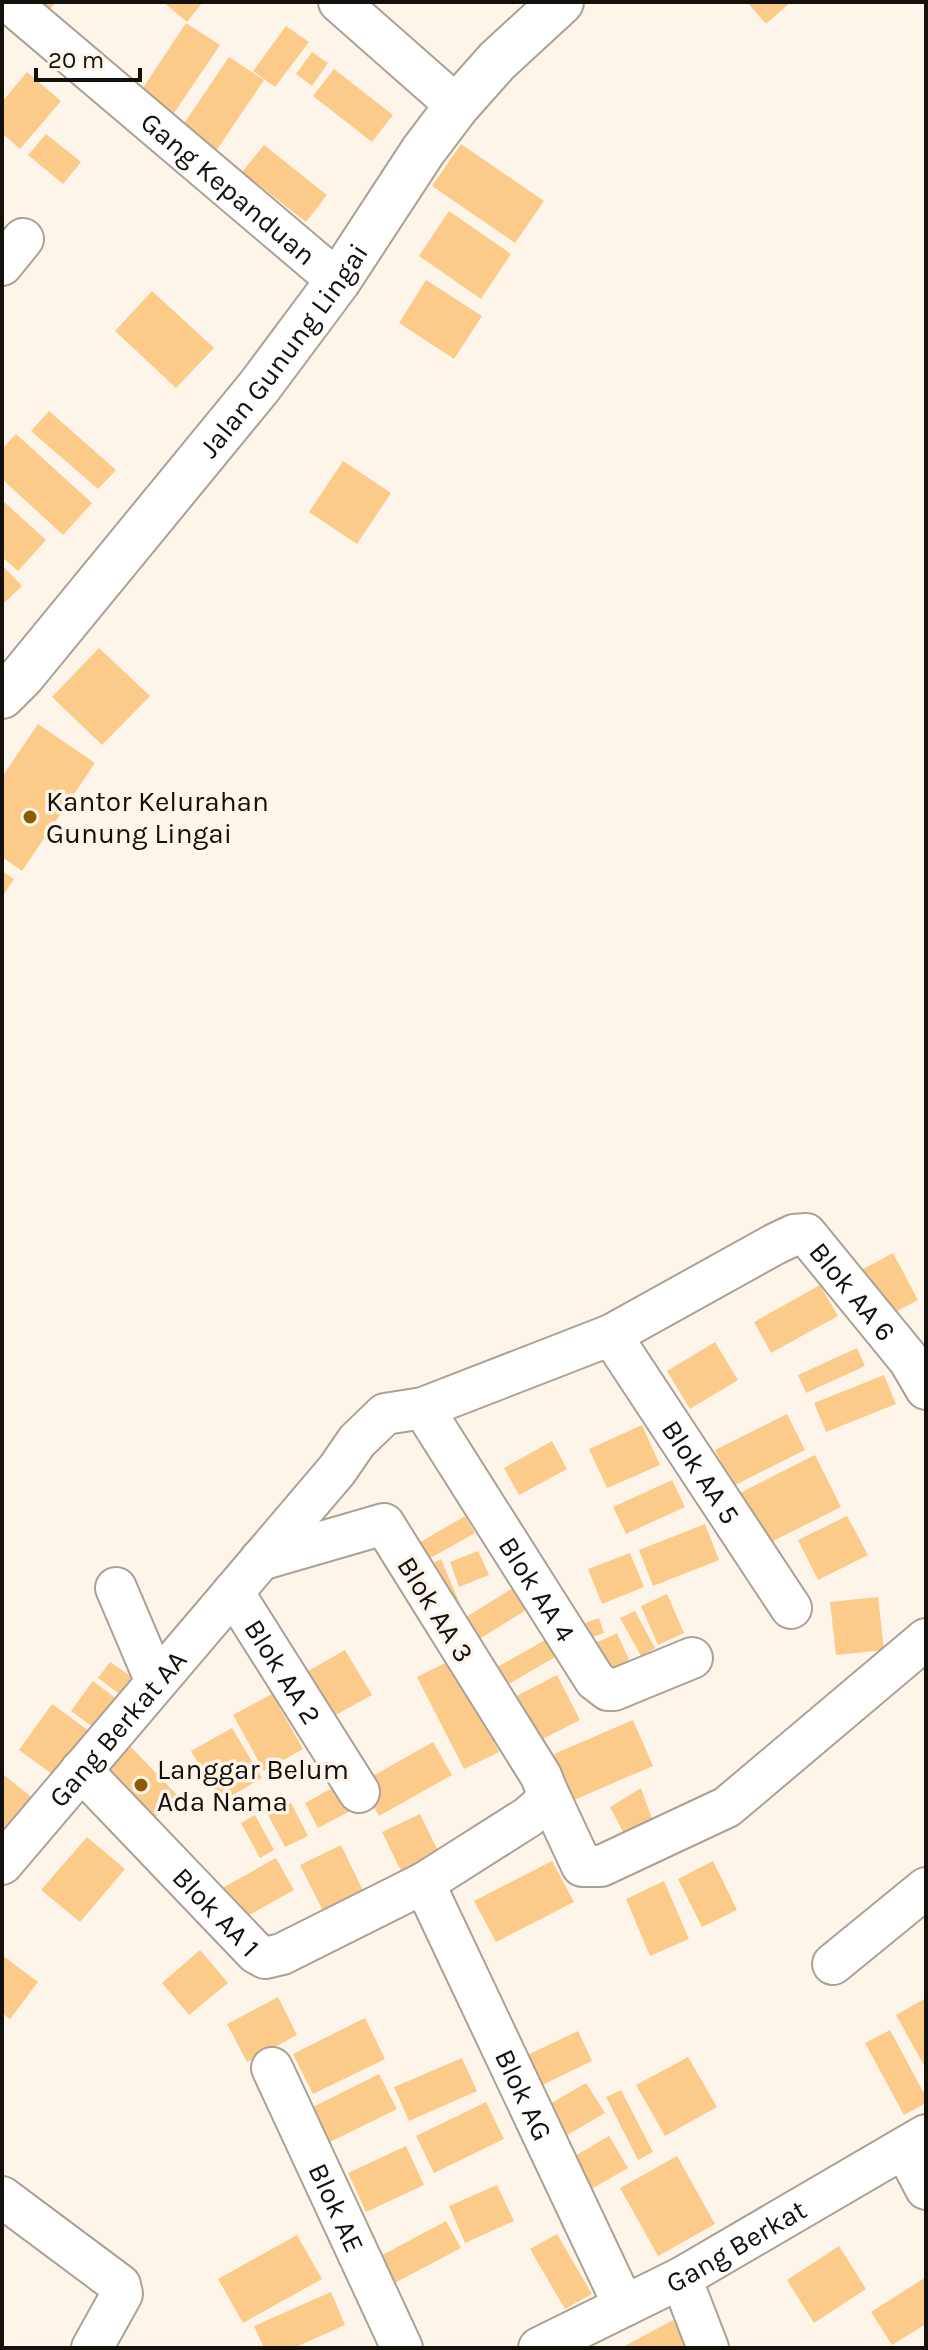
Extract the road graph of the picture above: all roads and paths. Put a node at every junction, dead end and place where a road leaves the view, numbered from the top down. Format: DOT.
graph roads {
  1 [pos="9,2"];
  2 [pos="339,2"];
  3 [pos="561,2"];
  4 [pos="457,106"];
  5 [pos="338,281"];
  6 [pos="9,676"];
  7 [pos="806,1234"];
  8 [pos="611,1335"];
  9 [pos="926,1389"];
  10 [pos="423,1408"];
  11 [pos="260,1560"];
  12 [pos="116,1588"];
  13 [pos="233,1592"];
  14 [pos="791,1608"];
  15 [pos="926,1639"];
  16 [pos="692,1658"];
  17 [pos="156,1682"];
  18 [pos="81,1770"];
  19 [pos="359,1792"];
  20 [pos="544,1798"];
  21 [pos="2,1864"];
  22 [pos="424,1883"];
  23 [pos="926,1888"];
  24 [pos="833,1964"];
  25 [pos="272,2068"];
  26 [pos="916,2142"];
  27 [pos="926,2189"];
  28 [pos="2,2197"];
  29 [pos="681,2278"];
  30 [pos="624,2306"];
  31 [pos="92,2348"];
  32 [pos="402,2348"];
  33 [pos="539,2348"];
  34 [pos="708,2348"];
  1 -- 5 [label="street, Gang Kepanduan"];
  2 -- 4 [label="street"];
  3 -- 4 [label="street, Jalan Gunung Lingai"];
  4 -- 5 [label="street, Jalan Gunung Lingai"];
  5 -- 6 [label="street, Jalan Gunung Lingai"];
  7 -- 8 [label="street, Gang Berkat AA"];
  7 -- 9 [label="street, Blok AA 6"];
  8 -- 10 [label="street, Gang Berkat AA"];
  8 -- 14 [label="street, Blok AA 5"];
  10 -- 11 [label="street, Gang Berkat AA"];
  10 -- 16 [label="street, Blok AA 4"];
  11 -- 13 [label="street, Gang Berkat AA"];
  11 -- 20 [label="street, Blok AA 3"];
  12 -- 17 [label="street"];
  13 -- 17 [label="street, Gang Berkat AA"];
  13 -- 19 [label="street, Blok AA 2"];
  15 -- 20 [label="street"];
  17 -- 18 [label="street, Gang Berkat AA"];
  18 -- 21 [label="street, Gang Berkat AA"];
  18 -- 22 [label="street, Blok AA 1"];
  20 -- 22 [label="street"];
  22 -- 30 [label="street, Blok AG"];
  23 -- 24 [label="street"];
  25 -- 32 [label="street, Blok AE"];
  26 -- 27 [label="street"];
  26 -- 29 [label="street, Gang Berkat"];
  28 -- 31 [label="street"];
  29 -- 30 [label="street, Gang Berkat"];
  29 -- 34 [label="street"];
  30 -- 33 [label="street, Gang Berkat"];
}
